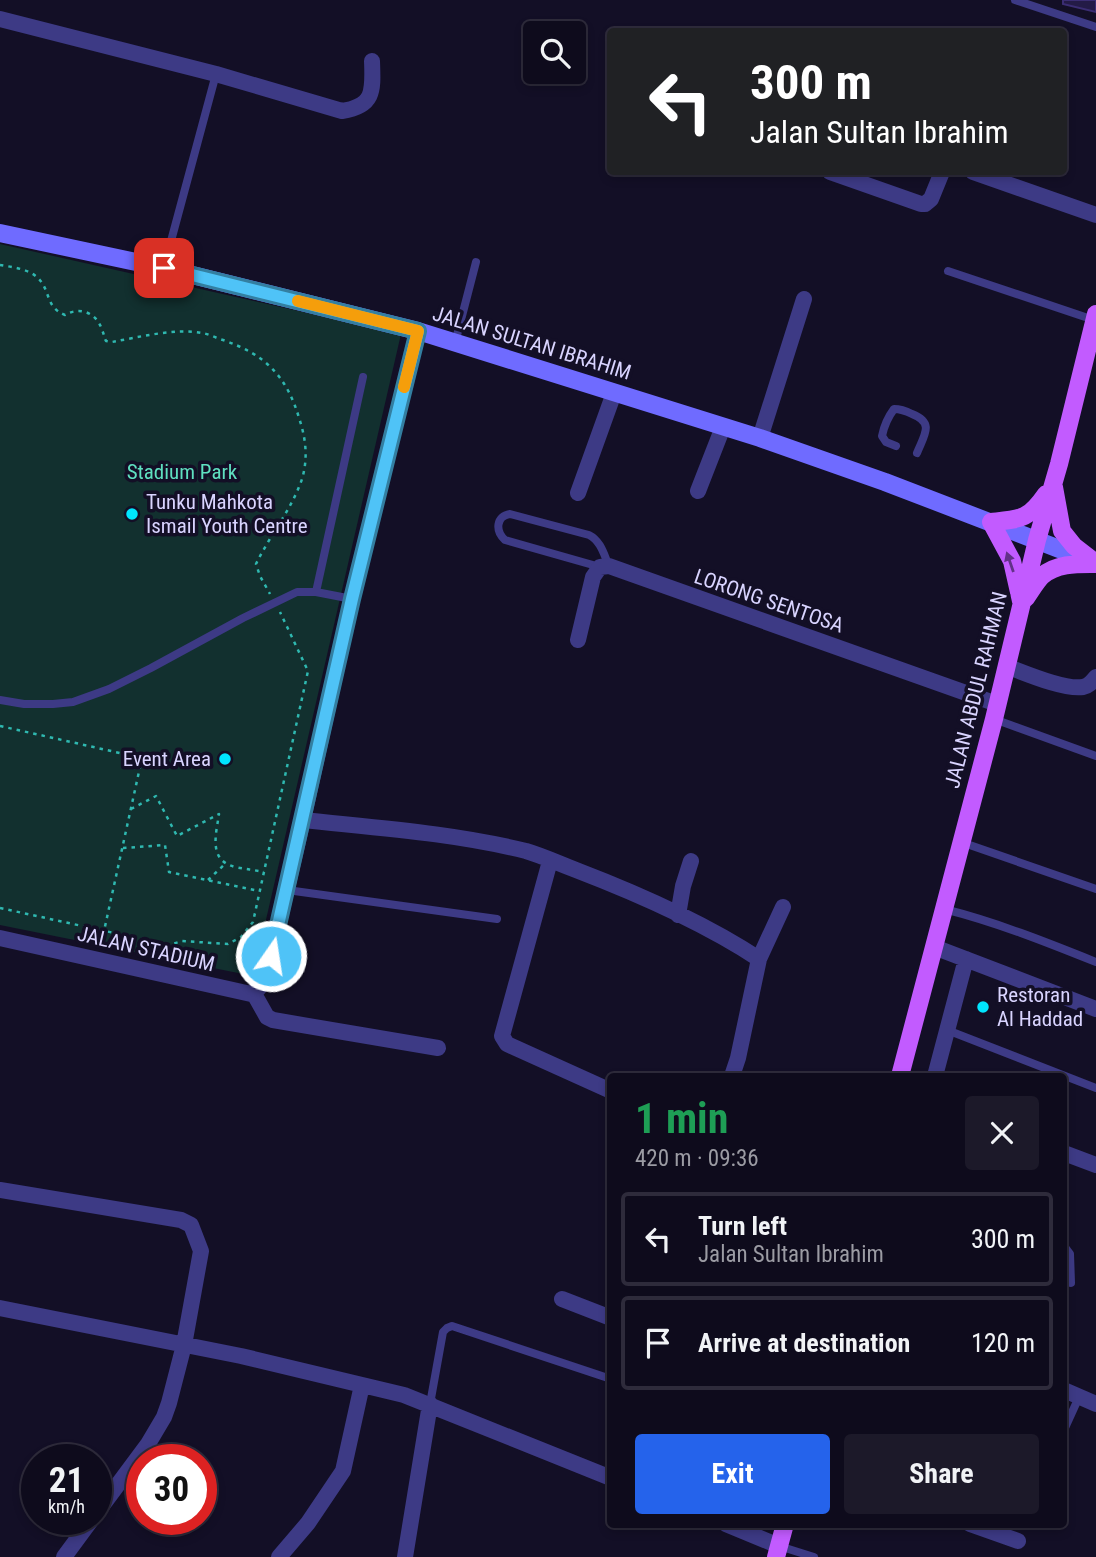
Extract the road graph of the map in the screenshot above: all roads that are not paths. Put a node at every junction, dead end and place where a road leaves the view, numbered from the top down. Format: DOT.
graph roads {
  1 [pos="1016,0"];
  2 [pos="0,19"];
  3 [pos="1096,27"];
  4 [pos="372,61"];
  5 [pos="216,74"];
  6 [pos="839,175"];
  7 [pos="941,175"];
  8 [pos="982,175"];
  9 [pos="1096,215"];
  10 [pos="0,233"];
  11 [pos="476,262"];
  12 [pos="164,268"];
  13 [pos="948,271"];
  14 [pos="804,299"];
  15 [pos="1095,317"];
  16 [pos="418,331"];
  17 [pos="455,343"];
  18 [pos="363,377"];
  19 [pos="614,393"];
  20 [pos="723,427"];
  21 [pos="760,438"];
  22 [pos="896,446"];
  23 [pos="917,453"];
  24 [pos="1054,483"];
  25 [pos="698,491"];
  26 [pos="578,493"];
  27 [pos="991,522"];
  28 [pos="1037,540"];
  29 [pos="1096,564"];
  30 [pos="605,567"];
  31 [pos="316,592"];
  32 [pos="352,599"];
  33 [pos="1021,604"];
  34 [pos="578,640"];
  35 [pos="1006,666"];
  36 [pos="1096,677"];
  37 [pos="0,700"];
  38 [pos="995,712"];
  39 [pos="1096,756"];
  40 [pos="303,820"];
  41 [pos="961,842"];
  42 [pos="550,860"];
  43 [pos="691,861"];
  44 [pos="1096,889"];
  45 [pos="287,890"];
  46 [pos="783,907"];
  47 [pos="944,909"];
  48 [pos="678,915"];
  49 [pos="497,919"];
  50 [pos="0,938"];
  51 [pos="934,947"];
  52 [pos="759,959"];
  53 [pos="967,959"];
  54 [pos="1096,962"];
  55 [pos="253,992"];
  56 [pos="1096,1009"];
  57 [pos="947,1030"];
  58 [pos="438,1048"];
  59 [pos="733,1073"];
  60 [pos="901,1073"];
  61 [pos="936,1073"];
  62 [pos="1057,1073"];
  63 [pos="1067,1077"];
  64 [pos="1096,1088"];
  65 [pos="607,1089"];
  66 [pos="1067,1154"];
  67 [pos="1096,1165"];
  68 [pos="0,1190"];
  69 [pos="1067,1250"];
  70 [pos="1072,1283"];
  71 [pos="562,1299"];
  72 [pos="0,1308"];
  73 [pos="607,1316"];
  74 [pos="184,1345"];
  75 [pos="607,1379"];
  76 [pos="362,1385"];
  77 [pos="1072,1393"];
  78 [pos="430,1404"];
  79 [pos="1096,1404"];
  80 [pos="1067,1416"];
  81 [pos="607,1476"];
  82 [pos="112,1492"];
  83 [pos="734,1528"];
  84 [pos="784,1528"];
  85 [pos="981,1528"];
  86 [pos="80,1535"];
  87 [pos="1018,1541"];
  88 [pos="778,1551"];
  89 [pos="64,1557"];
  90 [pos="279,1557"];
  91 [pos="405,1557"];
  92 [pos="814,1557"];
  1 -- 3 [label="lane"];
  2 -- 5 [label="street"];
  4 -- 5 [label="street"];
  5 -- 12 [label="lane"];
  6 -- 7 [label="street"];
  8 -- 9 [label="street"];
  10 -- 12 [label="street, JALAN SULTAN IBRAHIM"];
  11 -- 17 [label="lane"];
  12 -- 16 [label="street, JALAN SULTAN IBRAHIM"];
  13 -- 15 [label="lane"];
  14 -- 21 [label="street"];
  15 -- 24 [label="main road, JALAN ABDUL RAHMAN"];
  16 -- 17 [label="street, JALAN SULTAN IBRAHIM"];
  16 -- 32 [label="street"];
  17 -- 19 [label="street, JALAN SULTAN IBRAHIM"];
  18 -- 31 [label="lane"];
  19 -- 20 [label="street, JALAN SULTAN IBRAHIM"];
  19 -- 26 [label="street"];
  20 -- 21 [label="street, JALAN SULTAN IBRAHIM"];
  20 -- 25 [label="street"];
  21 -- 27 [label="street, JALAN SULTAN IBRAHIM"];
  22 -- 23 [label="lane"];
  24 -- 27 [label="main road"];
  24 -- 28 [label="main road, JALAN ABDUL RAHMAN"];
  24 -- 29 [label="main road"];
  27 -- 28 [label="street, JALAN SULTAN IBRAHIM"];
  33 -- 27 [label="main road, one-way"];
  28 -- 29 [label="street, JALAN SULTAN IBRAHIM"];
  28 -- 33 [label="main road, JALAN ABDUL RAHMAN"];
  29 -- 33 [label="main road"];
  30 -- 30 [label="lane"];
  30 -- 34 [label="street"];
  30 -- 38 [label="street, LORONG SENTOSA"];
  31 -- 32 [label="lane"];
  31 -- 37 [label="lane"];
  32 -- 40 [label="street"];
  33 -- 35 [label="main road, JALAN ABDUL RAHMAN"];
  35 -- 36 [label="street"];
  35 -- 38 [label="main road, JALAN ABDUL RAHMAN"];
  38 -- 39 [label="lane"];
  38 -- 41 [label="main road, JALAN ABDUL RAHMAN"];
  40 -- 42 [label="street"];
  40 -- 45 [label="street"];
  41 -- 44 [label="lane"];
  41 -- 47 [label="main road, JALAN ABDUL RAHMAN"];
  42 -- 48 [label="street"];
  42 -- 65 [label="street"];
  43 -- 48 [label="street"];
  45 -- 49 [label="lane"];
  45 -- 55 [label="street"];
  46 -- 52 [label="street"];
  47 -- 51 [label="main road, JALAN ABDUL RAHMAN"];
  47 -- 54 [label="lane"];
  48 -- 52 [label="street"];
  50 -- 55 [label="street, JALAN STADIUM"];
  51 -- 53 [label="street"];
  51 -- 60 [label="main road, JALAN ABDUL RAHMAN"];
  52 -- 59 [label="street"];
  53 -- 56 [label="street"];
  53 -- 57 [label="street"];
  55 -- 58 [label="street"];
  57 -- 61 [label="street"];
  57 -- 62 [label="lane"];
  63 -- 64 [label="lane"];
  66 -- 67 [label="street"];
  68 -- 74 [label="street"];
  69 -- 70 [label="lane"];
  71 -- 73 [label="street"];
  72 -- 74 [label="street"];
  74 -- 76 [label="street"];
  74 -- 82 [label="street"];
  75 -- 78 [label="lane"];
  76 -- 78 [label="street"];
  76 -- 90 [label="street"];
  77 -- 79 [label="street"];
  77 -- 80 [label="lane"];
  78 -- 81 [label="street"];
  78 -- 91 [label="street"];
  83 -- 88 [label="street"];
  84 -- 88 [label="main road"];
  85 -- 87 [label="street"];
  86 -- 89 [label="street"];
  88 -- 92 [label="lane"];
}
